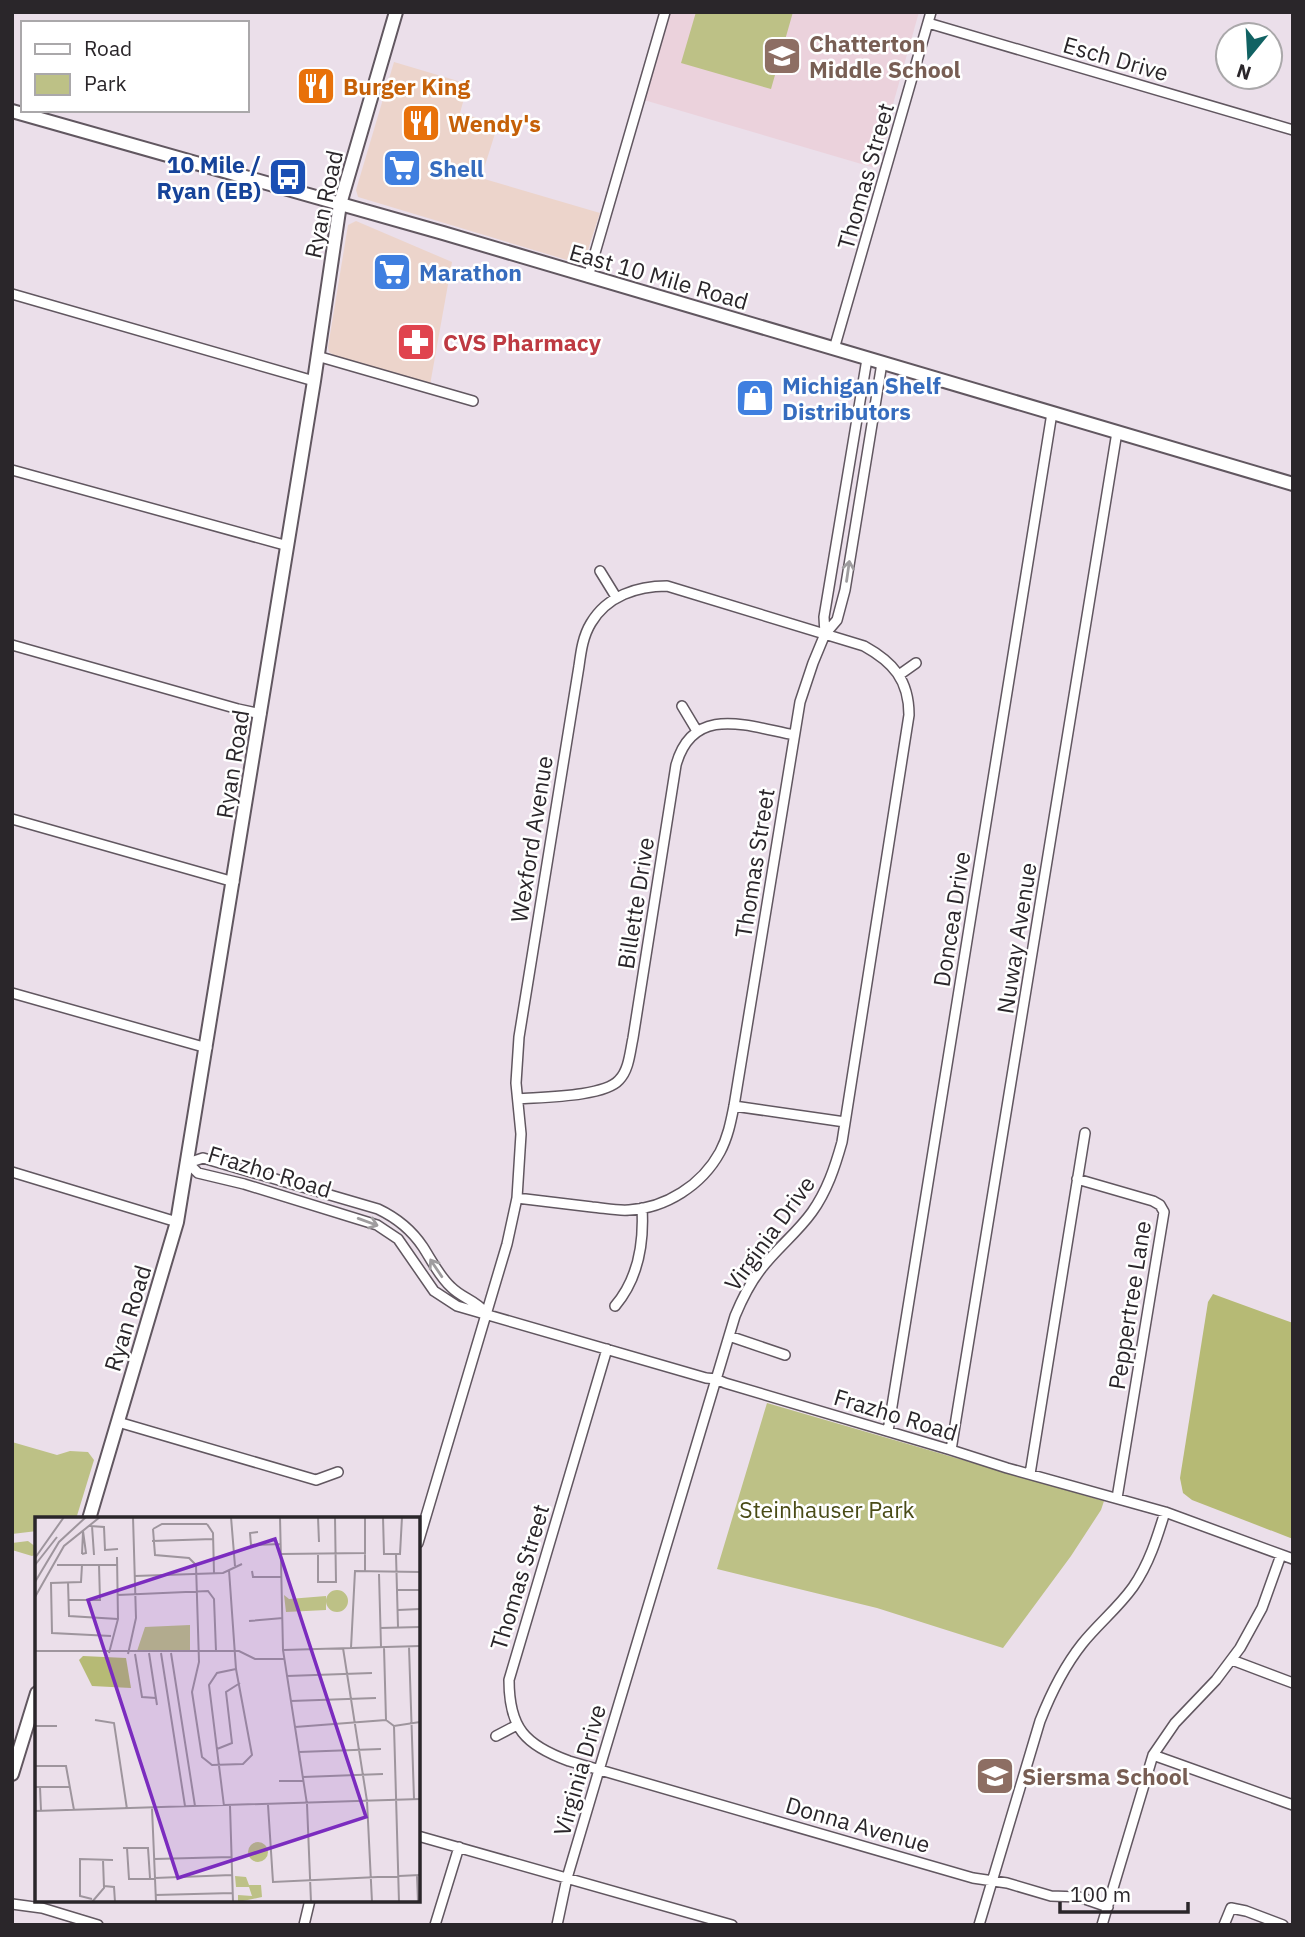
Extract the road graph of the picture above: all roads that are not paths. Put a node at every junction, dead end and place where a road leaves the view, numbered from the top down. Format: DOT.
graph roads {
  1 [pos="396,12"];
  2 [pos="664,12"];
  3 [pos="931,12"];
  4 [pos="928,23"];
  5 [pos="12,111"];
  6 [pos="1293,130"];
  7 [pos="340,204"];
  8 [pos="588,277"];
  9 [pos="12,295"];
  10 [pos="834,349"];
  11 [pos="317,356"];
  12 [pos="867,359"];
  13 [pos="882,363"];
  14 [pos="314,381"];
  15 [pos="473,401"];
  16 [pos="1052,413"];
  17 [pos="1117,432"];
  18 [pos="849,467"];
  19 [pos="865,468"];
  20 [pos="12,470"];
  21 [pos="1293,484"];
  22 [pos="842,514"];
  23 [pos="856,517"];
  24 [pos="288,546"];
  25 [pos="600,571"];
  26 [pos="616,597"];
  27 [pos="825,634"];
  28 [pos="12,645"];
  29 [pos="916,663"];
  30 [pos="899,675"];
  31 [pos="682,706"];
  32 [pos="261,714"];
  33 [pos="697,731"];
  34 [pos="794,734"];
  35 [pos="12,819"];
  36 [pos="233,882"];
  37 [pos="12,993"];
  38 [pos="207,1048"];
  39 [pos="518,1099"];
  40 [pos="734,1106"];
  41 [pos="845,1122"];
  42 [pos="1085,1133"];
  43 [pos="188,1163"];
  44 [pos="12,1172"];
  45 [pos="1077,1179"];
  46 [pos="517,1198"];
  47 [pos="642,1208"];
  48 [pos="177,1222"];
  49 [pos="615,1306"];
  50 [pos="486,1313"];
  51 [pos="729,1336"];
  52 [pos="607,1349"];
  53 [pos="785,1354"];
  54 [pos="716,1379"];
  55 [pos="118,1422"];
  56 [pos="888,1431"];
  57 [pos="951,1450"];
  58 [pos="338,1472"];
  59 [pos="1030,1474"];
  60 [pos="1117,1498"];
  61 [pos="1166,1512"];
  62 [pos="90,1517"];
  63 [pos="420,1536"];
  64 [pos="1281,1555"];
  65 [pos="1293,1559"];
  66 [pos="1232,1660"];
  67 [pos="1293,1683"];
  68 [pos="35,1699"];
  69 [pos="517,1725"];
  70 [pos="496,1736"];
  71 [pos="1153,1755"];
  72 [pos="599,1770"];
  73 [pos="12,1774"];
  74 [pos="1293,1805"];
  75 [pos="420,1837"];
  76 [pos="458,1847"];
  77 [pos="567,1878"];
  78 [pos="992,1881"];
  79 [pos="310,1902"];
  80 [pos="12,1904"];
  81 [pos="1108,1907"];
  82 [pos="98,1925"];
  83 [pos="304,1925"];
  84 [pos="435,1925"];
  85 [pos="557,1925"];
  86 [pos="732,1925"];
  87 [pos="979,1925"];
  88 [pos="1102,1925"];
  89 [pos="1224,1925"];
  90 [pos="1283,1925"];
  1 -- 7 [label="main road, Ryan Road"];
  2 -- 8 [label="street"];
  3 -- 4 [label="street, Thomas Street"];
  4 -- 6 [label="street, Esch Drive"];
  4 -- 10 [label="street, Thomas Street"];
  5 -- 7 [label="main road, East 10 Mile Road"];
  7 -- 8 [label="main road, East 10 Mile Road"];
  7 -- 11 [label="main road, Ryan Road"];
  8 -- 10 [label="main road, East 10 Mile Road"];
  9 -- 14 [label="street"];
  10 -- 12 [label="main road, East 10 Mile Road"];
  11 -- 14 [label="main road, Ryan Road"];
  11 -- 15 [label="street"];
  12 -- 13 [label="main road, East 10 Mile Road"];
  12 -- 18 [label="street, Thomas Street"];
  13 -- 16 [label="main road, East 10 Mile Road"];
  13 -- 19 [label="street"];
  14 -- 24 [label="main road, Ryan Road"];
  16 -- 17 [label="main road, East 10 Mile Road"];
  16 -- 56 [label="street, Doncea Drive"];
  17 -- 21 [label="main road, East 10 Mile Road"];
  17 -- 57 [label="street, Nuway Avenue"];
  18 -- 19 [label="street"];
  18 -- 22 [label="street, Thomas Street"];
  19 -- 23 [label="street"];
  20 -- 24 [label="street"];
  22 -- 23 [label="street"];
  22 -- 27 [label="street, Thomas Street"];
  27 -- 23 [label="street, one-way"];
  24 -- 32 [label="main road, Ryan Road"];
  25 -- 26 [label="street"];
  26 -- 27 [label="street, Wexford Avenue"];
  26 -- 39 [label="street, Wexford Avenue"];
  27 -- 30 [label="street"];
  27 -- 34 [label="street, Thomas Street"];
  28 -- 32 [label="street"];
  29 -- 30 [label="street"];
  30 -- 41 [label="street, Virginia Drive"];
  31 -- 33 [label="street"];
  32 -- 36 [label="main road, Ryan Road"];
  33 -- 34 [label="street"];
  33 -- 39 [label="street, Billette Drive"];
  34 -- 40 [label="street, Thomas Street"];
  35 -- 36 [label="street"];
  36 -- 38 [label="main road, Ryan Road"];
  37 -- 38 [label="street"];
  38 -- 43 [label="main road, Ryan Road"];
  39 -- 46 [label="street, Wexford Avenue"];
  40 -- 41 [label="street"];
  40 -- 47 [label="street, Thomas Street"];
  41 -- 51 [label="street, Virginia Drive"];
  42 -- 45 [label="street"];
  43 -- 48 [label="main road, Ryan Road"];
  43 -- 50 [label="street, Frazho Road, one-way"];
  50 -- 43 [label="street, Frazho Road, one-way"];
  44 -- 48 [label="street"];
  45 -- 59 [label="street"];
  45 -- 60 [label="street, Peppertree Lane"];
  46 -- 47 [label="street, Thomas Street"];
  46 -- 50 [label="street, Wexford Avenue"];
  47 -- 49 [label="street"];
  48 -- 55 [label="main road, Ryan Road"];
  50 -- 52 [label="street, Frazho Road"];
  50 -- 63 [label="street, Wexford Avenue"];
  51 -- 53 [label="street"];
  51 -- 54 [label="street, Virginia Drive"];
  52 -- 54 [label="street, Frazho Road"];
  52 -- 69 [label="street, Thomas Street"];
  54 -- 56 [label="street, Frazho Road"];
  54 -- 72 [label="street, Virginia Drive"];
  55 -- 58 [label="street"];
  55 -- 62 [label="main road, Ryan Road"];
  56 -- 57 [label="street, Frazho Road"];
  57 -- 59 [label="street, Frazho Road"];
  59 -- 60 [label="street, Frazho Road"];
  60 -- 61 [label="street, Frazho Road"];
  61 -- 64 [label="street, Frazho Road"];
  61 -- 78 [label="street"];
  64 -- 65 [label="street, Frazho Road"];
  64 -- 66 [label="street"];
  66 -- 67 [label="street"];
  66 -- 71 [label="street"];
  68 -- 73 [label="main road"];
  69 -- 70 [label="street"];
  69 -- 72 [label="street"];
  71 -- 74 [label="street"];
  71 -- 81 [label="street"];
  72 -- 77 [label="street, Virginia Drive"];
  72 -- 78 [label="street, Donna Avenue"];
  75 -- 76 [label="street"];
  76 -- 77 [label="street"];
  76 -- 84 [label="street"];
  77 -- 85 [label="street, Virginia Drive"];
  77 -- 86 [label="street"];
  78 -- 81 [label="street, Donna Avenue"];
  78 -- 87 [label="street"];
  79 -- 83 [label="street"];
  80 -- 82 [label="street"];
  81 -- 88 [label="street"];
  89 -- 90 [label="street"];
}
